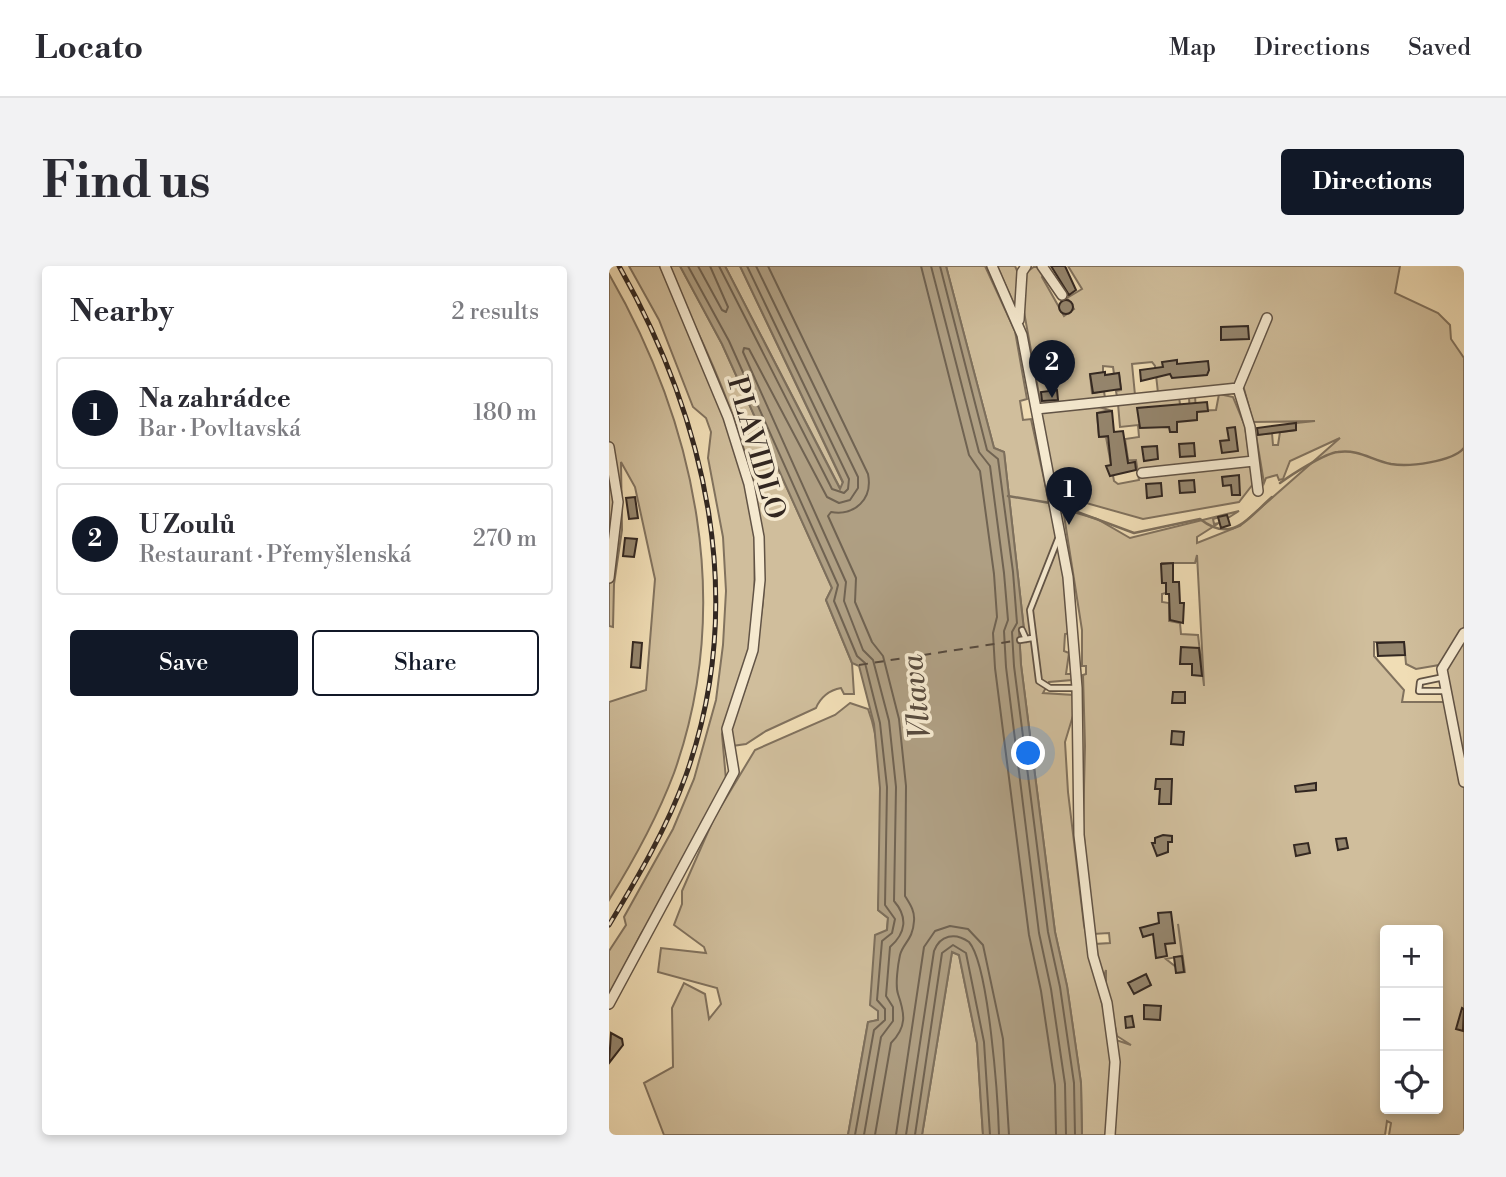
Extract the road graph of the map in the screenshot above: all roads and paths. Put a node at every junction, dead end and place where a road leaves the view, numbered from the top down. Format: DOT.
graph roads {
  1 [pos="666,266"];
  2 [pos="992,266"];
  3 [pos="1026,266"];
  4 [pos="1042,266"];
  5 [pos="1062,295"];
  6 [pos="1267,318"];
  7 [pos="1018,321"];
  8 [pos="1238,388"];
  9 [pos="1036,409"];
  10 [pos="609,447"];
  11 [pos="1254,461"];
  12 [pos="1142,473"];
  13 [pos="1258,491"];
  14 [pos="1060,534"];
  15 [pos="609,578"];
  16 [pos="1023,630"];
  17 [pos="1464,633"];
  18 [pos="1026,639"];
  19 [pos="1444,677"];
  20 [pos="1077,688"];
  21 [pos="1446,691"];
  22 [pos="1463,777"];
  23 [pos="609,1004"];
  24 [pos="1110,1135"];
  1 -- 23 [label="street, PLAVIDLO"];
  2 -- 7 [label="street"];
  3 -- 7 [label="street"];
  4 -- 5 [label="street"];
  6 -- 8 [label="street"];
  7 -- 9 [label="street"];
  8 -- 9 [label="street"];
  8 -- 11 [label="street"];
  9 -- 14 [label="street"];
  10 -- 15 [label="street"];
  11 -- 12 [label="street"];
  11 -- 13 [label="street"];
  14 -- 18 [label="lane"];
  14 -- 20 [label="street"];
  16 -- 18 [label="lane"];
  17 -- 19 [label="street"];
  18 -- 20 [label="lane"];
  19 -- 21 [label="street"];
  19 -- 21 [label="lane"];
  20 -- 24 [label="street"];
  21 -- 22 [label="street"];
}
